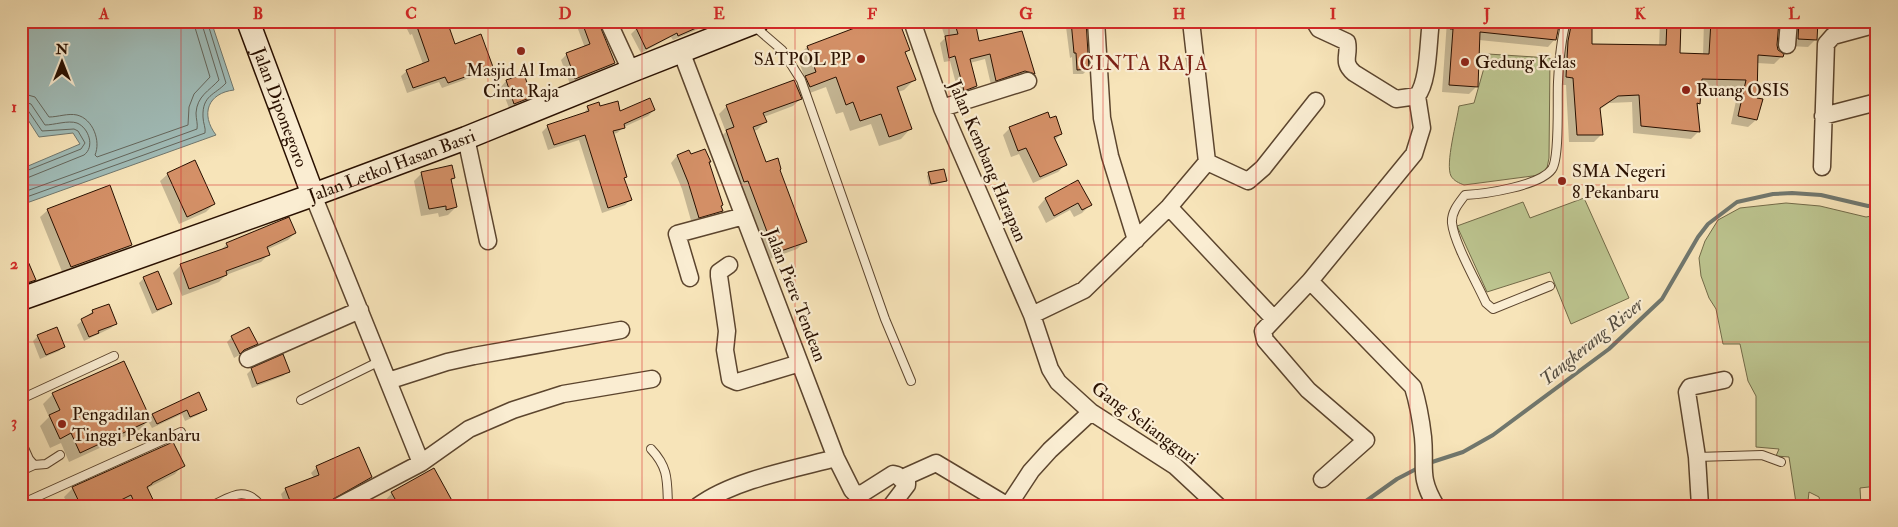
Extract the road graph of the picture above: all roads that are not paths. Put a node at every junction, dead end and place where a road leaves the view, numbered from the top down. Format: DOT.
graph roads {
  1 [pos="248,21"];
  2 [pos="608,21"];
  3 [pos="912,21"];
  4 [pos="1096,21"];
  5 [pos="1191,21"];
  6 [pos="1314,21"];
  7 [pos="1431,21"];
  8 [pos="1566,21"];
  9 [pos="1789,21"];
  10 [pos="753,22"];
  11 [pos="1877,24"];
  12 [pos="1787,45"];
  13 [pos="681,51"];
  14 [pos="631,70"];
  15 [pos="1028,81"];
  16 [pos="1417,96"];
  17 [pos="1316,102"];
  18 [pos="1877,102"];
  19 [pos="942,108"];
  20 [pos="1823,116"];
  21 [pos="466,138"];
  22 [pos="1207,162"];
  23 [pos="1822,167"];
  24 [pos="313,195"];
  25 [pos="1169,207"];
  26 [pos="744,216"];
  27 [pos="1136,240"];
  28 [pos="488,241"];
  29 [pos="729,265"];
  30 [pos="690,278"];
  31 [pos="1310,281"];
  32 [pos="1550,286"];
  33 [pos="21,300"];
  34 [pos="360,310"];
  35 [pos="1032,315"];
  36 [pos="1274,319"];
  37 [pos="621,330"];
  38 [pos="114,356"];
  39 [pos="248,359"];
  40 [pos="380,360"];
  41 [pos="800,363"];
  42 [pos="652,379"];
  43 [pos="1724,380"];
  44 [pos="388,381"];
  45 [pos="911,381"];
  46 [pos="21,399"];
  47 [pos="301,400"];
  48 [pos="1091,412"];
  49 [pos="181,432"];
  50 [pos="21,441"];
  51 [pos="651,448"];
  52 [pos="60,455"];
  53 [pos="1698,457"];
  54 [pos="836,458"];
  55 [pos="1781,462"];
  56 [pos="421,463"];
  57 [pos="34,465"];
  58 [pos="21,471"];
  59 [pos="1322,479"];
  60 [pos="907,485"];
  61 [pos="21,504"];
  62 [pos="211,506"];
  63 [pos="261,506"];
  64 [pos="339,506"];
  65 [pos="668,506"];
  66 [pos="698,506"];
  67 [pos="891,506"];
  68 [pos="1008,506"];
  69 [pos="1218,506"];
  70 [pos="1436,506"];
  71 [pos="1700,506"];
  1 -- 24 [label="main road, Jalan Diponegoro"];
  2 -- 14 [label="street"];
  3 -- 19 [label="street, Jalan Kembang Harapan"];
  4 -- 27 [label="street"];
  5 -- 22 [label="street"];
  6 -- 16 [label="street"];
  7 -- 16 [label="street"];
  8 -- 32 [label="lane"];
  9 -- 12 [label="street"];
  10 -- 13 [label="main road, Jalan Letkol Hasan Basri"];
  10 -- 45 [label="lane"];
  11 -- 20 [label="street"];
  13 -- 14 [label="main road, Jalan Letkol Hasan Basri"];
  13 -- 26 [label="street, Jalan Piere Tendean"];
  14 -- 21 [label="main road, Jalan Letkol Hasan Basri"];
  15 -- 19 [label="street"];
  16 -- 31 [label="street"];
  17 -- 22 [label="street"];
  18 -- 20 [label="street"];
  19 -- 35 [label="street, Jalan Kembang Harapan"];
  20 -- 23 [label="street"];
  21 -- 24 [label="main road, Jalan Letkol Hasan Basri"];
  21 -- 28 [label="street"];
  22 -- 25 [label="street"];
  24 -- 33 [label="main road, Jalan Letkol Hasan Basri"];
  24 -- 34 [label="street"];
  25 -- 27 [label="street"];
  25 -- 36 [label="street"];
  26 -- 30 [label="street"];
  26 -- 41 [label="street, Jalan Piere Tendean"];
  27 -- 35 [label="street"];
  29 -- 41 [label="street"];
  31 -- 36 [label="street"];
  31 -- 70 [label="street"];
  34 -- 39 [label="street"];
  34 -- 40 [label="street"];
  35 -- 48 [label="street, Gang Seliangguri"];
  36 -- 59 [label="street"];
  37 -- 44 [label="street"];
  38 -- 46 [label="lane"];
  40 -- 44 [label="street"];
  40 -- 47 [label="lane"];
  41 -- 54 [label="street, Jalan Piere Tendean"];
  42 -- 56 [label="street"];
  43 -- 53 [label="street"];
  44 -- 56 [label="street"];
  48 -- 68 [label="street"];
  48 -- 69 [label="street, Gang Seliangguri"];
  49 -- 61 [label="lane"];
  50 -- 57 [label="lane"];
  51 -- 65 [label="lane"];
  52 -- 57 [label="lane"];
  53 -- 55 [label="lane"];
  53 -- 71 [label="street"];
  54 -- 60 [label="street, Jalan Piere Tendean"];
  54 -- 66 [label="street"];
  56 -- 64 [label="street"];
  57 -- 58 [label="lane"];
  60 -- 67 [label="street"];
  60 -- 68 [label="street"];
  62 -- 63 [label="lane"];
}
